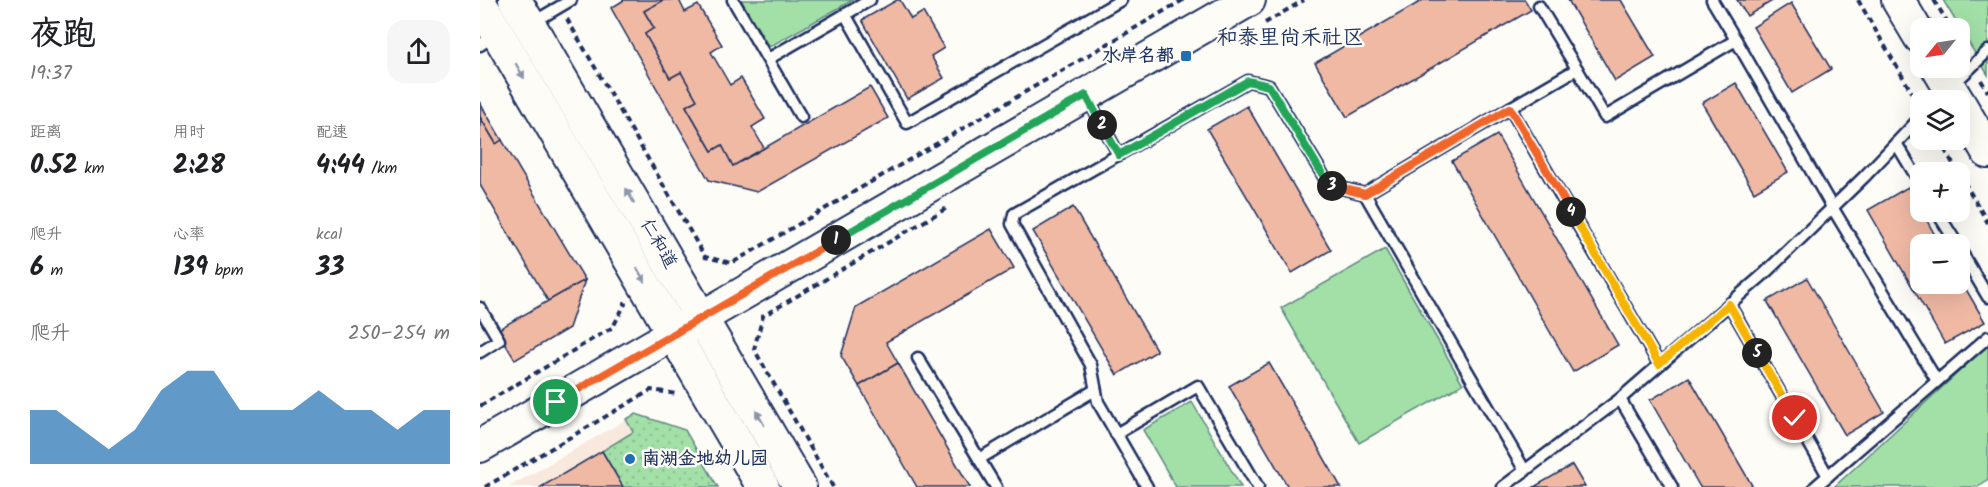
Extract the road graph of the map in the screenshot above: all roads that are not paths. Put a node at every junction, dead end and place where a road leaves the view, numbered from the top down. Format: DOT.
graph roads {
  1 [pos="571,0"];
  2 [pos="733,0"];
  3 [pos="870,0"];
  4 [pos="1120,0"];
  5 [pos="1712,0"];
  6 [pos="1898,0"];
  7 [pos="480,3"];
  8 [pos="1539,6"];
  9 [pos="522,12"];
  10 [pos="1256,12"];
  11 [pos="845,14"];
  12 [pos="1910,20"];
  13 [pos="489,39"];
  14 [pos="1736,40"];
  15 [pos="1988,51"];
  16 [pos="768,58"];
  17 [pos="1577,69"];
  18 [pos="1950,90"];
  19 [pos="1086,95"];
  20 [pos="1510,108"];
  21 [pos="801,117"];
  22 [pos="1970,125"];
  23 [pos="1910,128"];
  24 [pos="1896,143"];
  25 [pos="1988,152"];
  26 [pos="1119,155"];
  27 [pos="1910,166"];
  28 [pos="1365,194"];
  29 [pos="1832,207"];
  30 [pos="1970,266"];
  31 [pos="1988,297"];
  32 [pos="1729,304"];
  33 [pos="480,308"];
  34 [pos="701,318"];
  35 [pos="675,333"];
  36 [pos="1988,337"];
  37 [pos="480,352"];
  38 [pos="918,358"];
  39 [pos="1659,364"];
  40 [pos="1937,381"];
  41 [pos="1095,390"];
  42 [pos="1620,399"];
  43 [pos="1116,434"];
  44 [pos="480,446"];
  45 [pos="979,459"];
  46 [pos="1525,471"];
  47 [pos="1828,476"];
  48 [pos="763,487"];
  49 [pos="800,487"];
  50 [pos="996,487"];
  51 [pos="1147,487"];
  52 [pos="1258,487"];
  53 [pos="1503,487"];
  54 [pos="1672,487"];
  55 [pos="1815,487"];
  1 -- 9 [label="lane"];
  2 -- 16 [label="lane"];
  3 -- 11 [label="lane"];
  4 -- 11 [label="lane"];
  5 -- 14 [label="lane"];
  6 -- 12 [label="main road"];
  7 -- 13 [label="main road, 仁和道"];
  8 -- 17 [label="lane"];
  34 -- 9 [label="main road, 仁和道, one-way"];
  10 -- 19 [label="main road"];
  11 -- 16 [label="lane"];
  13 -- 35 [label="main road, 仁和道, one-way"];
  14 -- 17 [label="lane"];
  14 -- 29 [label="lane"];
  15 -- 18 [label="lane"];
  16 -- 21 [label="lane"];
  17 -- 20 [label="lane"];
  19 -- 26 [label="lane"];
  19 -- 34 [label="main road"];
  20 -- 28 [label="lane"];
  20 -- 39 [label="lane"];
  22 -- 25 [label="main road"];
  23 -- 24 [label="lane"];
  24 -- 27 [label="lane"];
  24 -- 29 [label="lane"];
  26 -- 28 [label="lane"];
  26 -- 41 [label="lane"];
  28 -- 46 [label="lane"];
  29 -- 32 [label="lane"];
  29 -- 40 [label="lane"];
  30 -- 31 [label="lane"];
  32 -- 39 [label="lane"];
  32 -- 47 [label="lane"];
  33 -- 37 [label="lane"];
  34 -- 35 [label="main road"];
  49 -- 34 [label="main road, 仁和道, one-way"];
  35 -- 44 [label="main road"];
  35 -- 48 [label="main road, 仁和道"];
  36 -- 40 [label="lane"];
  38 -- 45 [label="lane"];
  39 -- 42 [label="lane"];
  40 -- 47 [label="lane"];
  41 -- 43 [label="lane"];
  41 -- 45 [label="lane"];
  42 -- 46 [label="lane"];
  42 -- 54 [label="lane"];
  43 -- 51 [label="lane"];
  43 -- 52 [label="lane"];
  45 -- 50 [label="lane"];
  46 -- 53 [label="lane"];
  47 -- 55 [label="lane"];
}
